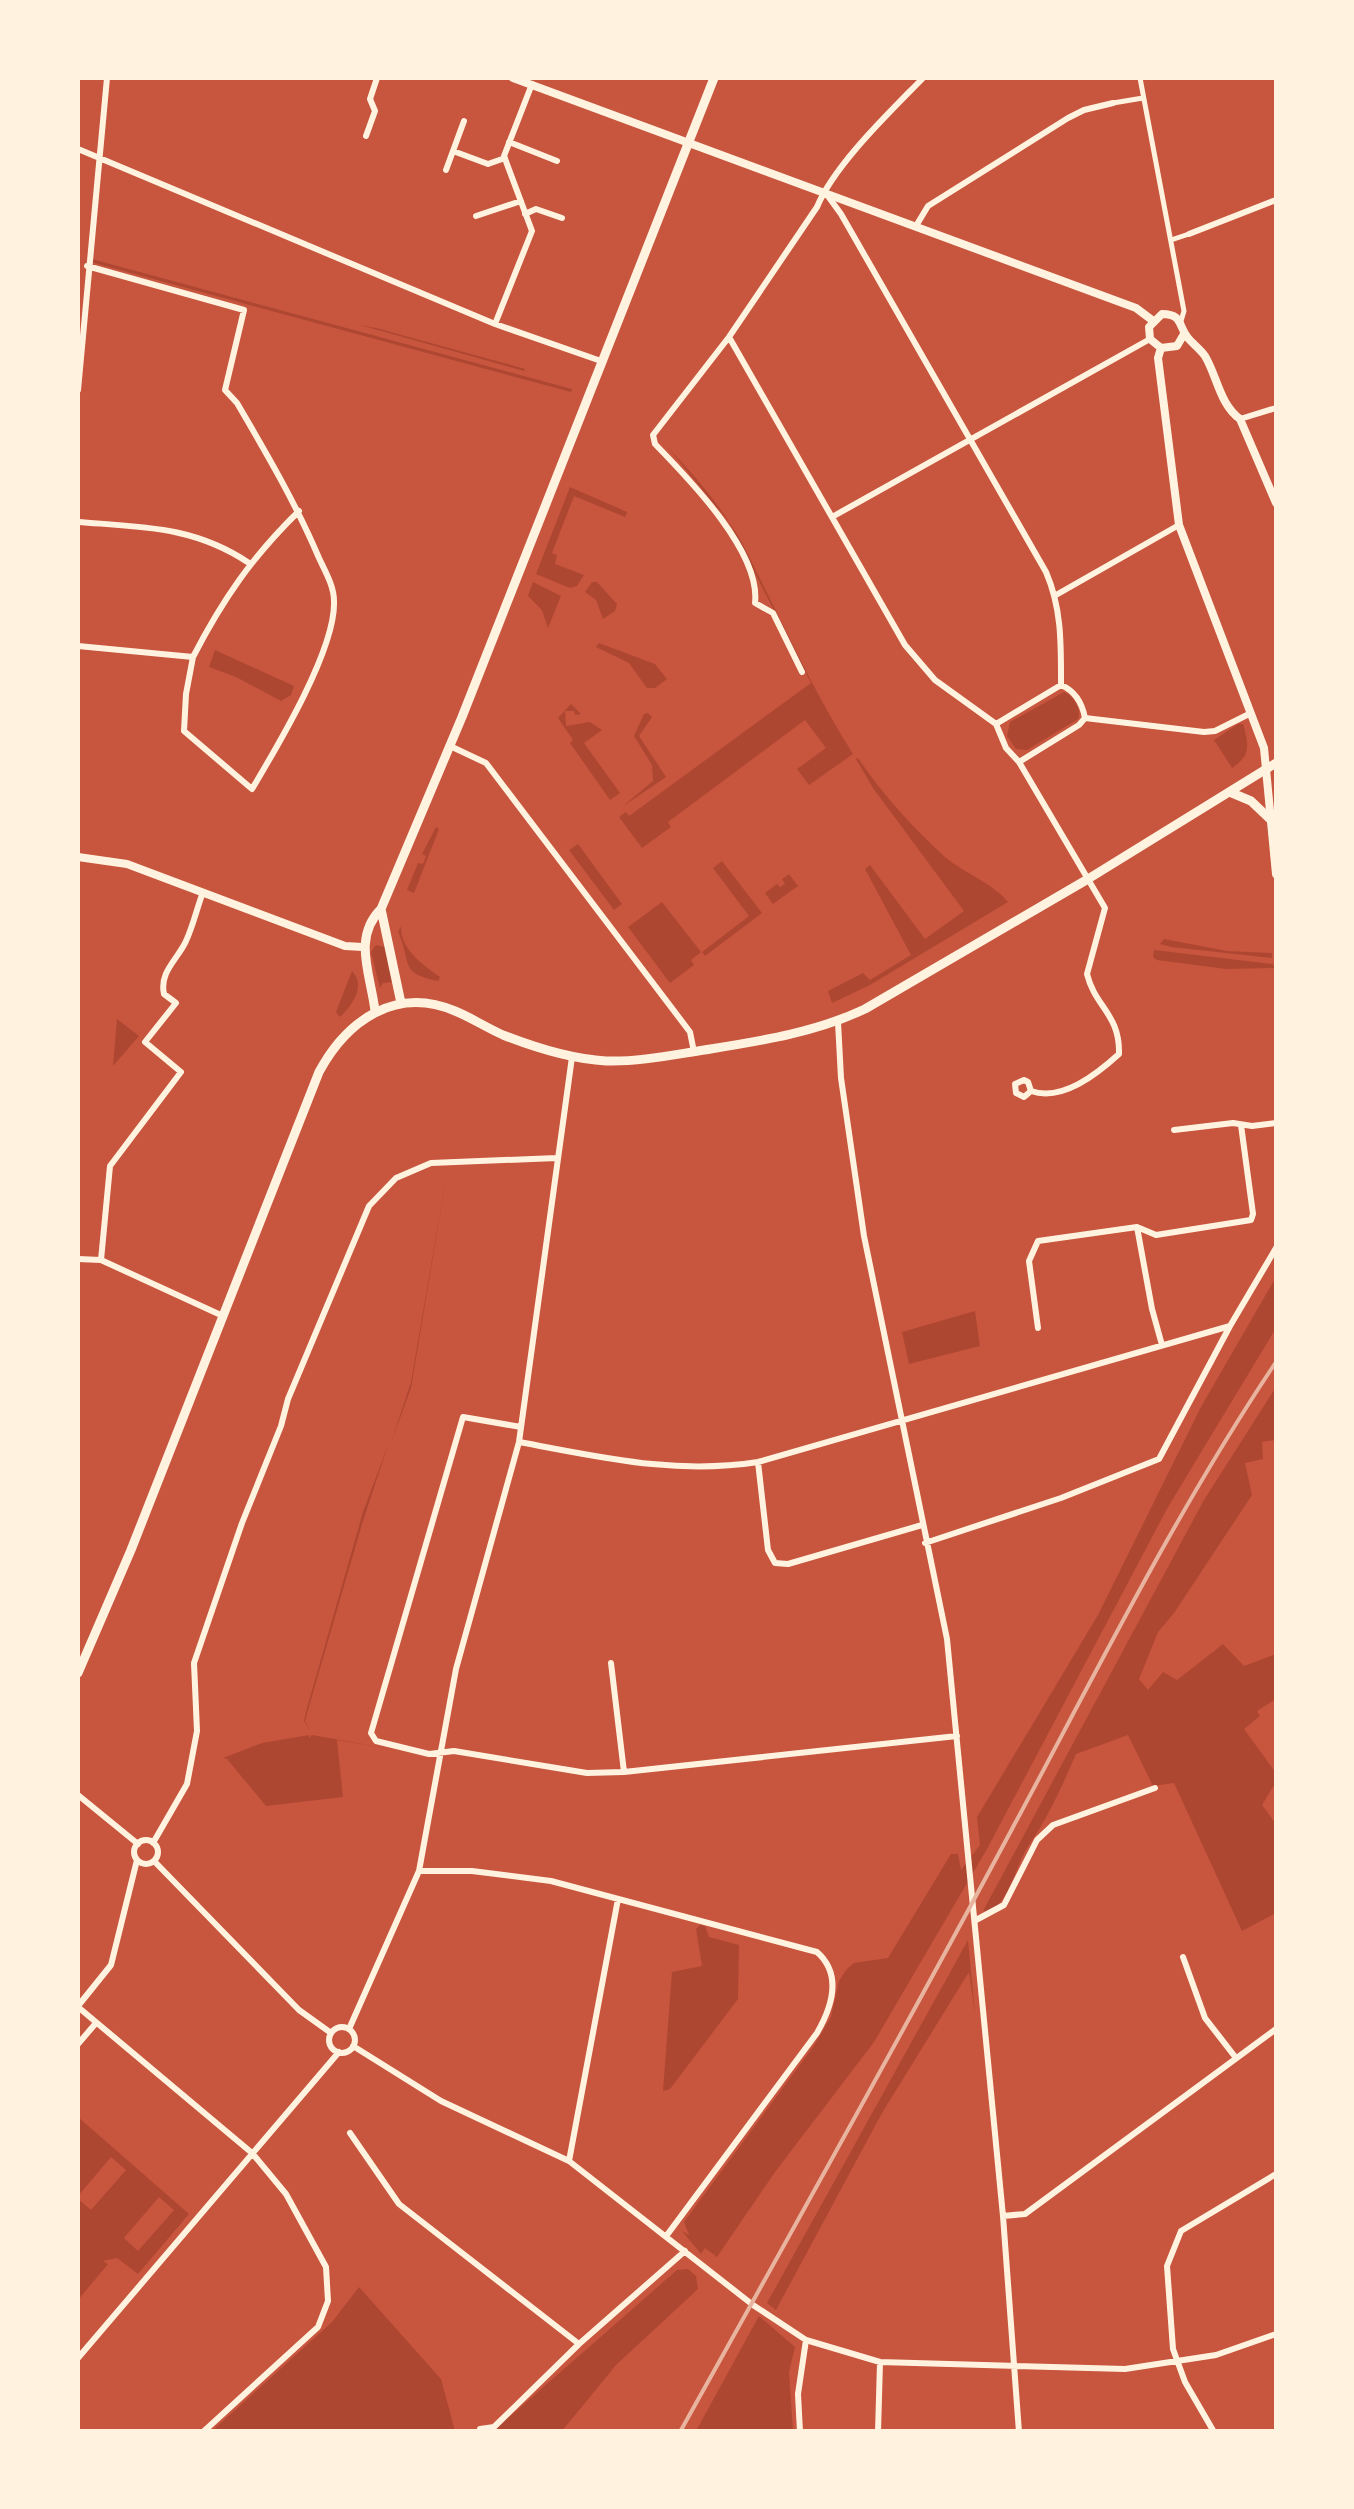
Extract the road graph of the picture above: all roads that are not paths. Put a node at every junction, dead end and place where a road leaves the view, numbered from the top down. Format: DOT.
graph roads {
  1 [pos="107,78"];
  2 [pos="378,78"];
  3 [pos="513,78"];
  4 [pos="714,78"];
  5 [pos="923,78"];
  6 [pos="1140,78"];
  7 [pos="532,84"];
  8 [pos="1143,98"];
  9 [pos="1114,103"];
  10 [pos="464,121"];
  11 [pos="366,136"];
  12 [pos="509,142"];
  13 [pos="689,144"];
  14 [pos="78,149"];
  15 [pos="453,151"];
  16 [pos="99,158"];
  17 [pos="505,158"];
  18 [pos="557,160"];
  19 [pos="446,170"];
  20 [pos="824,191"];
  21 [pos="1276,200"];
  22 [pos="520,202"];
  23 [pos="525,214"];
  24 [pos="476,216"];
  25 [pos="562,218"];
  26 [pos="916,226"];
  27 [pos="1189,234"];
  28 [pos="1171,240"];
  29 [pos="87,266"];
  30 [pos="81,308"];
  31 [pos="1152,320"];
  32 [pos="1181,321"];
  33 [pos="495,324"];
  34 [pos="1184,334"];
  35 [pos="728,337"];
  36 [pos="1150,339"];
  37 [pos="1161,348"];
  38 [pos="602,361"];
  39 [pos="78,390"];
  40 [pos="1276,408"];
  41 [pos="1240,419"];
  42 [pos="968,439"];
  43 [pos="1276,503"];
  44 [pos="299,511"];
  45 [pos="832,517"];
  46 [pos="78,522"];
  47 [pos="1179,525"];
  48 [pos="249,563"];
  49 [pos="1056,594"];
  50 [pos="78,646"];
  51 [pos="193,657"];
  52 [pos="802,672"];
  53 [pos="1060,685"];
  54 [pos="1252,713"];
  55 [pos="1085,718"];
  56 [pos="996,724"];
  57 [pos="450,746"];
  58 [pos="1019,762"];
  59 [pos="1276,763"];
  60 [pos="1267,770"];
  61 [pos="1232,792"];
  62 [pos="1270,820"];
  63 [pos="78,857"];
  64 [pos="1276,874"];
  65 [pos="1088,879"];
  66 [pos="202,892"];
  67 [pos="381,909"];
  68 [pos="386,939"];
  69 [pos="362,948"];
  70 [pos="401,1003"];
  71 [pos="374,1011"];
  72 [pos="838,1022"];
  73 [pos="694,1052"];
  74 [pos="572,1057"];
  75 [pos="1031,1090"];
  76 [pos="1276,1123"];
  77 [pos="1242,1125"];
  78 [pos="1174,1130"];
  79 [pos="556,1158"];
  80 [pos="1137,1227"];
  81 [pos="1276,1248"];
  82 [pos="78,1259"];
  83 [pos="100,1260"];
  84 [pos="223,1316"];
  85 [pos="1230,1326"];
  86 [pos="1038,1328"];
  87 [pos="1162,1345"];
  88 [pos="900,1422"];
  89 [pos="521,1428"];
  90 [pos="518,1442"];
  91 [pos="758,1462"];
  92 [pos="922,1525"];
  93 [pos="925,1542"];
  94 [pos="611,1663"];
  95 [pos="78,1673"];
  96 [pos="957,1736"];
  97 [pos="442,1752"];
  98 [pos="624,1772"];
  99 [pos="1155,1788"];
  100 [pos="78,1795"];
  101 [pos="153,1843"];
  102 [pos="138,1844"];
  103 [pos="137,1860"];
  104 [pos="154,1860"];
  105 [pos="420,1871"];
  106 [pos="618,1899"];
  107 [pos="976,1920"];
  108 [pos="1183,1957"];
  109 [pos="78,2007"];
  110 [pos="96,2023"];
  111 [pos="349,2029"];
  112 [pos="1276,2029"];
  113 [pos="332,2033"];
  114 [pos="78,2044"];
  115 [pos="353,2046"];
  116 [pos="338,2052"];
  117 [pos="1236,2058"];
  118 [pos="350,2133"];
  119 [pos="252,2153"];
  120 [pos="569,2162"];
  121 [pos="1276,2174"];
  122 [pos="1003,2216"];
  123 [pos="667,2235"];
  124 [pos="685,2251"];
  125 [pos="1276,2334"];
  126 [pos="806,2340"];
  127 [pos="578,2344"];
  128 [pos="78,2358"];
  129 [pos="880,2362"];
  130 [pos="1178,2362"];
  131 [pos="1014,2365"];
  132 [pos="480,2429"];
  133 [pos="203,2432"];
  134 [pos="800,2432"];
  135 [pos="878,2432"];
  136 [pos="1019,2432"];
  137 [pos="1214,2432"];
  1 -- 16 [label="street"];
  2 -- 11 [label="street"];
  3 -- 7 [label="street"];
  4 -- 13 [label="main road"];
  5 -- 20 [label="street"];
  6 -- 8 [label="street"];
  7 -- 12 [label="street"];
  7 -- 13 [label="street"];
  8 -- 9 [label="street"];
  8 -- 28 [label="street"];
  9 -- 26 [label="street"];
  10 -- 15 [label="street"];
  12 -- 17 [label="street"];
  12 -- 18 [label="street"];
  13 -- 20 [label="street"];
  13 -- 38 [label="main road"];
  14 -- 16 [label="street"];
  15 -- 17 [label="street"];
  15 -- 19 [label="street"];
  16 -- 29 [label="street"];
  16 -- 33 [label="street"];
  17 -- 22 [label="street"];
  20 -- 26 [label="street"];
  20 -- 35 [label="street"];
  20 -- 42 [label="street"];
  21 -- 27 [label="street"];
  22 -- 23 [label="street"];
  22 -- 24 [label="street"];
  23 -- 25 [label="street"];
  23 -- 33 [label="street"];
  26 -- 31 [label="street"];
  27 -- 28 [label="street"];
  28 -- 32 [label="street"];
  29 -- 30 [label="street"];
  29 -- 44 [label="street"];
  30 -- 39 [label="street"];
  31 -- 32 [label="street"];
  31 -- 36 [label="street"];
  32 -- 34 [label="street"];
  33 -- 38 [label="street"];
  34 -- 37 [label="street"];
  34 -- 41 [label="street"];
  35 -- 45 [label="street"];
  35 -- 52 [label="street"];
  36 -- 37 [label="street"];
  36 -- 42 [label="street"];
  37 -- 47 [label="street"];
  38 -- 57 [label="main road"];
  40 -- 41 [label="street"];
  41 -- 43 [label="street"];
  42 -- 45 [label="street"];
  42 -- 49 [label="street"];
  44 -- 48 [label="street"];
  44 -- 51 [label="street"];
  45 -- 56 [label="street"];
  46 -- 48 [label="street"];
  47 -- 49 [label="street"];
  47 -- 54 [label="street"];
  48 -- 51 [label="street"];
  49 -- 53 [label="street"];
  50 -- 51 [label="street"];
  53 -- 55 [label="street"];
  53 -- 56 [label="street"];
  54 -- 55 [label="street"];
  54 -- 60 [label="street"];
  55 -- 58 [label="street"];
  56 -- 58 [label="street"];
  57 -- 67 [label="main road"];
  57 -- 73 [label="street"];
  58 -- 65 [label="street"];
  59 -- 60 [label="main road"];
  60 -- 61 [label="main road"];
  60 -- 62 [label="street"];
  61 -- 62 [label="main road"];
  61 -- 65 [label="main road"];
  62 -- 64 [label="street"];
  63 -- 66 [label="street"];
  65 -- 72 [label="main road"];
  65 -- 75 [label="street"];
  66 -- 69 [label="street"];
  66 -- 83 [label="street"];
  67 -- 68 [label="main road"];
  67 -- 69 [label="main road"];
  68 -- 69 [label="main road"];
  68 -- 70 [label="main road"];
  69 -- 71 [label="main road"];
  70 -- 71 [label="main road"];
  70 -- 74 [label="main road"];
  71 -- 84 [label="main road"];
  72 -- 73 [label="main road"];
  72 -- 88 [label="street"];
  73 -- 74 [label="main road"];
  74 -- 79 [label="street"];
  76 -- 77 [label="street"];
  77 -- 78 [label="street"];
  77 -- 80 [label="street"];
  79 -- 89 [label="street"];
  79 -- 101 [label="street"];
  80 -- 86 [label="street"];
  80 -- 87 [label="street"];
  81 -- 85 [label="street"];
  82 -- 83 [label="street"];
  83 -- 84 [label="street"];
  84 -- 95 [label="main road"];
  85 -- 87 [label="street"];
  85 -- 93 [label="street"];
  87 -- 88 [label="street"];
  88 -- 91 [label="street"];
  88 -- 92 [label="street"];
  89 -- 90 [label="street"];
  89 -- 97 [label="street"];
  90 -- 91 [label="street"];
  90 -- 97 [label="street"];
  91 -- 92 [label="street"];
  92 -- 93 [label="street"];
  93 -- 96 [label="street"];
  94 -- 98 [label="street"];
  96 -- 98 [label="street"];
  96 -- 107 [label="street"];
  97 -- 98 [label="street"];
  97 -- 105 [label="street"];
  99 -- 107 [label="street"];
  100 -- 102 [label="street"];
  101 -- 102 [label="street"];
  101 -- 104 [label="street"];
  102 -- 103 [label="street"];
  103 -- 104 [label="street"];
  103 -- 109 [label="street"];
  104 -- 113 [label="street"];
  105 -- 106 [label="street"];
  105 -- 111 [label="street"];
  106 -- 120 [label="street"];
  106 -- 123 [label="street"];
  107 -- 122 [label="street"];
  108 -- 117 [label="street"];
  109 -- 110 [label="street"];
  110 -- 114 [label="street"];
  110 -- 119 [label="street"];
  111 -- 113 [label="street"];
  111 -- 115 [label="street"];
  112 -- 117 [label="street"];
  113 -- 116 [label="street"];
  115 -- 116 [label="street"];
  115 -- 120 [label="street"];
  116 -- 119 [label="street"];
  117 -- 122 [label="street"];
  118 -- 127 [label="street"];
  119 -- 128 [label="street"];
  119 -- 133 [label="street"];
  120 -- 123 [label="street"];
  121 -- 130 [label="street"];
  122 -- 131 [label="street"];
  123 -- 124 [label="street"];
  124 -- 126 [label="street"];
  124 -- 127 [label="street"];
  125 -- 130 [label="street"];
  126 -- 129 [label="street"];
  126 -- 134 [label="street"];
  127 -- 132 [label="street"];
  129 -- 131 [label="street"];
  129 -- 135 [label="street"];
  130 -- 131 [label="street"];
  130 -- 137 [label="street"];
  131 -- 136 [label="street"];
}
